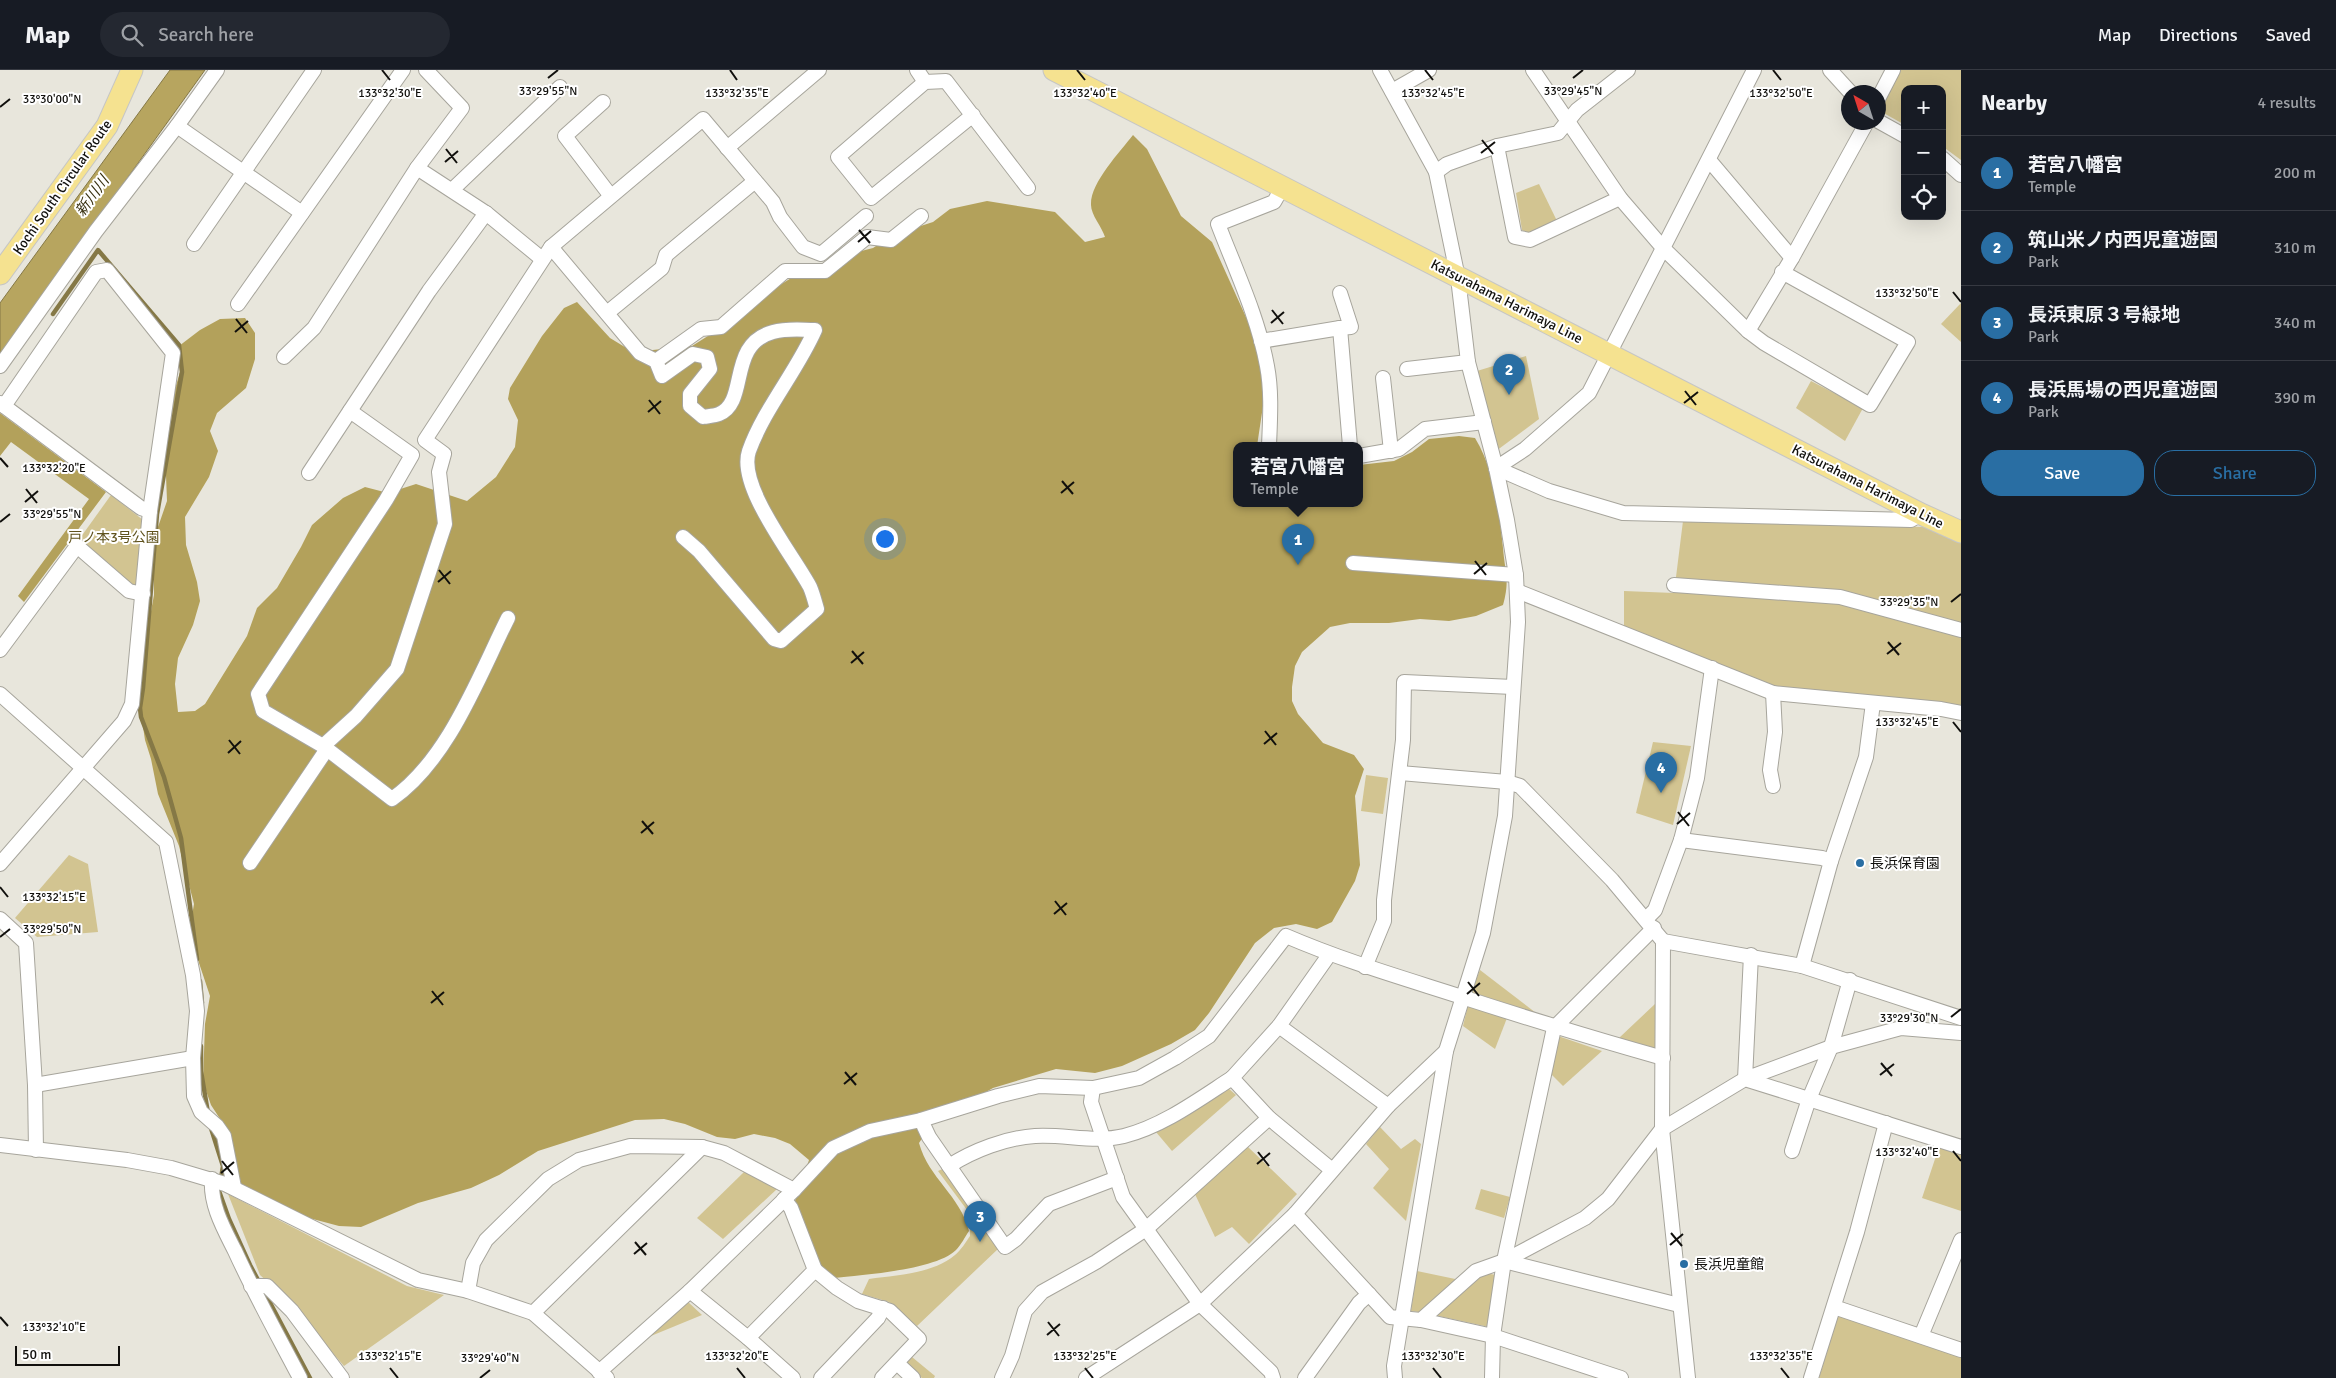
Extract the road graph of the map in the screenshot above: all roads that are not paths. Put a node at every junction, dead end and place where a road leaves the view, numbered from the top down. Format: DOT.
graph roads {
  1 [pos="132,70"];
  2 [pos="217,70"];
  3 [pos="314,70"];
  4 [pos="403,70"];
  5 [pos="426,70"];
  6 [pos="818,70"];
  7 [pos="917,70"];
  8 [pos="1054,70"];
  9 [pos="1380,70"];
  10 [pos="1429,70"];
  11 [pos="1533,70"];
  12 [pos="1628,70"];
  13 [pos="1754,70"];
  14 [pos="1830,70"];
  15 [pos="1893,70"];
  16 [pos="925,82"];
  17 [pos="1844,85"];
  18 [pos="1885,85"];
  19 [pos="560,87"];
  20 [pos="1392,90"];
  21 [pos="603,102"];
  22 [pos="973,115"];
  23 [pos="1568,122"];
  24 [pos="1886,125"];
  25 [pos="177,126"];
  26 [pos="1862,130"];
  27 [pos="1901,134"];
  28 [pos="1497,146"];
  29 [pos="727,148"];
  30 [pos="1709,160"];
  31 [pos="1946,162"];
  32 [pos="417,168"];
  33 [pos="242,172"];
  34 [pos="1436,172"];
  35 [pos="1961,175"];
  36 [pos="756,181"];
  37 [pos="1028,188"];
  38 [pos="1282,188"];
  39 [pos="452,190"];
  40 [pos="610,195"];
  41 [pos="1620,198"];
  42 [pos="302,213"];
  43 [pos="486,213"];
  44 [pos="866,216"];
  45 [pos="921,216"];
  46 [pos="194,244"];
  47 [pos="551,247"];
  48 [pos="1664,249"];
  49 [pos="1792,258"];
  50 [pos="542,259"];
  51 [pos="1782,272"];
  52 [pos="0,274"];
  53 [pos="1458,278"];
  54 [pos="1340,293"];
  55 [pos="238,304"];
  56 [pos="607,313"];
  57 [pos="1340,328"];
  58 [pos="1748,331"];
  59 [pos="1261,341"];
  60 [pos="1610,353"];
  61 [pos="284,357"];
  62 [pos="656,361"];
  63 [pos="1468,362"];
  64 [pos="0,366"];
  65 [pos="1407,369"];
  66 [pos="1383,378"];
  67 [pos="2,404"];
  68 [pos="350,411"];
  69 [pos="1484,422"];
  70 [pos="1268,442"];
  71 [pos="1350,442"];
  72 [pos="1391,451"];
  73 [pos="1363,455"];
  74 [pos="1496,468"];
  75 [pos="309,473"];
  76 [pos="150,511"];
  77 [pos="1921,514"];
  78 [pos="1961,532"];
  79 [pos="683,537"];
  80 [pos="1354,563"];
  81 [pos="1516,575"];
  82 [pos="1674,585"];
  83 [pos="1517,591"];
  84 [pos="142,594"];
  85 [pos="508,618"];
  86 [pos="1961,630"];
  87 [pos="0,650"];
  88 [pos="1712,668"];
  89 [pos="1513,687"];
  90 [pos="1773,693"];
  91 [pos="0,694"];
  92 [pos="1874,703"];
  93 [pos="1961,713"];
  94 [pos="325,747"];
  95 [pos="82,768"];
  96 [pos="1400,773"];
  97 [pos="1507,782"];
  98 [pos="1773,786"];
  99 [pos="1681,840"];
  100 [pos="1831,861"];
  101 [pos="250,863"];
  102 [pos="0,864"];
  103 [pos="0,919"];
  104 [pos="1650,924"];
  105 [pos="1663,941"];
  106 [pos="1329,955"];
  107 [pos="1750,955"];
  108 [pos="1802,966"];
  109 [pos="1365,967"];
  110 [pos="1850,980"];
  111 [pos="1463,997"];
  112 [pos="1961,1018"];
  113 [pos="1279,1026"];
  114 [pos="1554,1028"];
  115 [pos="1961,1033"];
  116 [pos="1831,1047"];
  117 [pos="1446,1051"];
  118 [pos="192,1058"];
  119 [pos="1663,1058"];
  120 [pos="1232,1078"];
  121 [pos="1745,1078"];
  122 [pos="35,1085"];
  123 [pos="1093,1088"];
  124 [pos="1809,1099"];
  125 [pos="1388,1106"];
  126 [pos="1270,1118"];
  127 [pos="921,1120"];
  128 [pos="1886,1123"];
  129 [pos="1662,1129"];
  130 [pos="1104,1138"];
  131 [pos="0,1145"];
  132 [pos="702,1147"];
  133 [pos="1961,1147"];
  134 [pos="36,1150"];
  135 [pos="1792,1150"];
  136 [pos="949,1166"];
  137 [pos="1332,1170"];
  138 [pos="1117,1178"];
  139 [pos="222,1183"];
  140 [pos="789,1195"];
  141 [pos="1295,1214"];
  142 [pos="1146,1229"];
  143 [pos="1961,1240"];
  144 [pos="1504,1261"];
  145 [pos="814,1270"];
  146 [pos="251,1286"];
  147 [pos="468,1291"];
  148 [pos="690,1291"];
  149 [pos="1369,1294"];
  150 [pos="1200,1304"];
  151 [pos="1679,1305"];
  152 [pos="882,1308"];
  153 [pos="1834,1308"];
  154 [pos="533,1313"];
  155 [pos="1402,1319"];
  156 [pos="1420,1320"];
  157 [pos="1493,1336"];
  158 [pos="1921,1336"];
  159 [pos="748,1338"];
  160 [pos="1961,1350"];
  161 [pos="897,1362"];
  162 [pos="603,1375"];
  163 [pos="300,1378"];
  164 [pos="342,1378"];
  165 [pos="793,1378"];
  166 [pos="822,1378"];
  167 [pos="882,1378"];
  168 [pos="914,1378"];
  169 [pos="1002,1378"];
  170 [pos="1086,1378"];
  171 [pos="1273,1378"];
  172 [pos="1305,1378"];
  173 [pos="1395,1378"];
  174 [pos="1492,1378"];
  175 [pos="1621,1378"];
  176 [pos="1688,1378"];
  177 [pos="1810,1378"];
  1 -- 52 [label="main road, Kochi South Circular Route"];
  2 -- 25 [label="street"];
  3 -- 33 [label="street"];
  4 -- 42 [label="street"];
  5 -- 32 [label="street"];
  6 -- 29 [label="street"];
  7 -- 16 [label="street"];
  8 -- 38 [label="main road, Katsurahama Harimaya Line"];
  9 -- 20 [label="street"];
  10 -- 20 [label="street"];
  11 -- 23 [label="street"];
  12 -- 23 [label="street"];
  13 -- 30 [label="street"];
  14 -- 17 [label="street"];
  15 -- 18 [label="street"];
  16 -- 22 [label="street"];
  16 -- 22 [label="street"];
  19 -- 39 [label="street"];
  20 -- 34 [label="street"];
  21 -- 40 [label="street"];
  22 -- 37 [label="street"];
  23 -- 28 [label="street"];
  23 -- 41 [label="street"];
  24 -- 27 [label="street"];
  25 -- 33 [label="street"];
  25 -- 64 [label="street"];
  26 -- 49 [label="street"];
  28 -- 34 [label="street"];
  28 -- 41 [label="street"];
  29 -- 36 [label="street"];
  29 -- 40 [label="street"];
  30 -- 48 [label="street"];
  30 -- 49 [label="street"];
  31 -- 35 [label="street"];
  32 -- 39 [label="street"];
  32 -- 61 [label="street"];
  33 -- 42 [label="street"];
  33 -- 46 [label="street"];
  34 -- 53 [label="street"];
  36 -- 44 [label="street"];
  36 -- 56 [label="street"];
  38 -- 53 [label="main road, Katsurahama Harimaya Line"];
  38 -- 59 [label="street"];
  39 -- 43 [label="street"];
  40 -- 47 [label="street"];
  41 -- 48 [label="street"];
  42 -- 55 [label="street"];
  43 -- 50 [label="street"];
  43 -- 68 [label="street"];
  45 -- 62 [label="street"];
  47 -- 50 [label="street"];
  47 -- 56 [label="street"];
  48 -- 58 [label="street"];
  48 -- 60 [label="street"];
  49 -- 51 [label="street"];
  50 -- 94 [label="street"];
  51 -- 58 [label="street"];
  51 -- 58 [label="street"];
  53 -- 60 [label="main road, Katsurahama Harimaya Line"];
  53 -- 63 [label="street"];
  54 -- 57 [label="street"];
  56 -- 62 [label="street"];
  57 -- 59 [label="street"];
  57 -- 71 [label="street"];
  59 -- 70 [label="street"];
  60 -- 74 [label="street"];
  60 -- 77 [label="main road, Katsurahama Harimaya Line"];
  62 -- 79 [label="street"];
  63 -- 65 [label="street"];
  63 -- 69 [label="street"];
  66 -- 72 [label="street"];
  67 -- 76 [label="street"];
  67 -- 76 [label="street"];
  68 -- 75 [label="street"];
  68 -- 94 [label="street"];
  69 -- 72 [label="street"];
  69 -- 74 [label="street"];
  72 -- 73 [label="street"];
  74 -- 77 [label="street"];
  74 -- 81 [label="street"];
  76 -- 84 [label="street"];
  77 -- 78 [label="main road, Katsurahama Harimaya Line"];
  80 -- 81 [label="street"];
  81 -- 83 [label="street"];
  82 -- 86 [label="street"];
  83 -- 88 [label="street"];
  83 -- 89 [label="street"];
  84 -- 87 [label="street"];
  84 -- 95 [label="street"];
  85 -- 94 [label="street"];
  88 -- 90 [label="street"];
  88 -- 99 [label="street"];
  89 -- 96 [label="street"];
  89 -- 97 [label="street"];
  90 -- 92 [label="street"];
  90 -- 98 [label="street"];
  91 -- 95 [label="street"];
  92 -- 93 [label="street"];
  92 -- 100 [label="street"];
  94 -- 101 [label="street"];
  95 -- 102 [label="street"];
  95 -- 118 [label="street"];
  96 -- 97 [label="street"];
  96 -- 109 [label="street"];
  97 -- 104 [label="street"];
  97 -- 111 [label="street"];
  99 -- 100 [label="street"];
  99 -- 104 [label="street"];
  100 -- 108 [label="street"];
  103 -- 122 [label="street"];
  104 -- 105 [label="street"];
  104 -- 114 [label="street"];
  105 -- 107 [label="street"];
  105 -- 119 [label="street"];
  106 -- 109 [label="street"];
  106 -- 113 [label="street"];
  106 -- 123 [label="street"];
  107 -- 108 [label="street"];
  107 -- 121 [label="street"];
  108 -- 110 [label="street"];
  109 -- 111 [label="street"];
  110 -- 112 [label="street"];
  110 -- 116 [label="street"];
  111 -- 114 [label="street"];
  111 -- 117 [label="street"];
  113 -- 120 [label="street"];
  113 -- 125 [label="street"];
  114 -- 119 [label="street"];
  114 -- 144 [label="street"];
  115 -- 116 [label="street"];
  116 -- 121 [label="street"];
  116 -- 124 [label="street"];
  117 -- 125 [label="street"];
  117 -- 155 [label="street"];
  118 -- 122 [label="street"];
  118 -- 139 [label="street"];
  119 -- 129 [label="street"];
  120 -- 126 [label="street"];
  120 -- 130 [label="street"];
  121 -- 124 [label="street"];
  121 -- 129 [label="street"];
  122 -- 134 [label="street"];
  123 -- 127 [label="street"];
  123 -- 130 [label="street"];
  124 -- 128 [label="street"];
  124 -- 135 [label="street"];
  125 -- 137 [label="street"];
  126 -- 137 [label="street"];
  126 -- 142 [label="street"];
  127 -- 136 [label="street"];
  127 -- 140 [label="street"];
  128 -- 133 [label="street"];
  128 -- 153 [label="street"];
  129 -- 144 [label="street"];
  129 -- 151 [label="street"];
  130 -- 136 [label="street"];
  130 -- 138 [label="street"];
  131 -- 134 [label="street"];
  132 -- 140 [label="street"];
  132 -- 147 [label="street"];
  132 -- 154 [label="street"];
  134 -- 139 [label="street"];
  136 -- 138 [label="street"];
  137 -- 141 [label="street"];
  138 -- 142 [label="street"];
  139 -- 146 [label="street"];
  139 -- 147 [label="street"];
  140 -- 145 [label="street"];
  140 -- 148 [label="street"];
  141 -- 149 [label="street"];
  141 -- 150 [label="street"];
  142 -- 150 [label="street"];
  142 -- 169 [label="street"];
  143 -- 158 [label="street"];
  144 -- 151 [label="street"];
  144 -- 156 [label="street"];
  144 -- 157 [label="street"];
  145 -- 152 [label="street"];
  145 -- 159 [label="street"];
  146 -- 163 [label="street"];
  146 -- 164 [label="street"];
  147 -- 154 [label="street"];
  148 -- 159 [label="street"];
  148 -- 162 [label="street"];
  149 -- 155 [label="street"];
  149 -- 172 [label="street"];
  150 -- 170 [label="street"];
  150 -- 171 [label="street"];
  151 -- 176 [label="street"];
  152 -- 161 [label="street"];
  152 -- 166 [label="street"];
  153 -- 158 [label="street"];
  153 -- 177 [label="street"];
  154 -- 162 [label="street"];
  155 -- 156 [label="street"];
  155 -- 173 [label="street"];
  156 -- 157 [label="street"];
  157 -- 174 [label="street"];
  157 -- 175 [label="street"];
  158 -- 160 [label="street"];
  159 -- 165 [label="street"];
  161 -- 167 [label="street"];
  161 -- 168 [label="street"];
}
